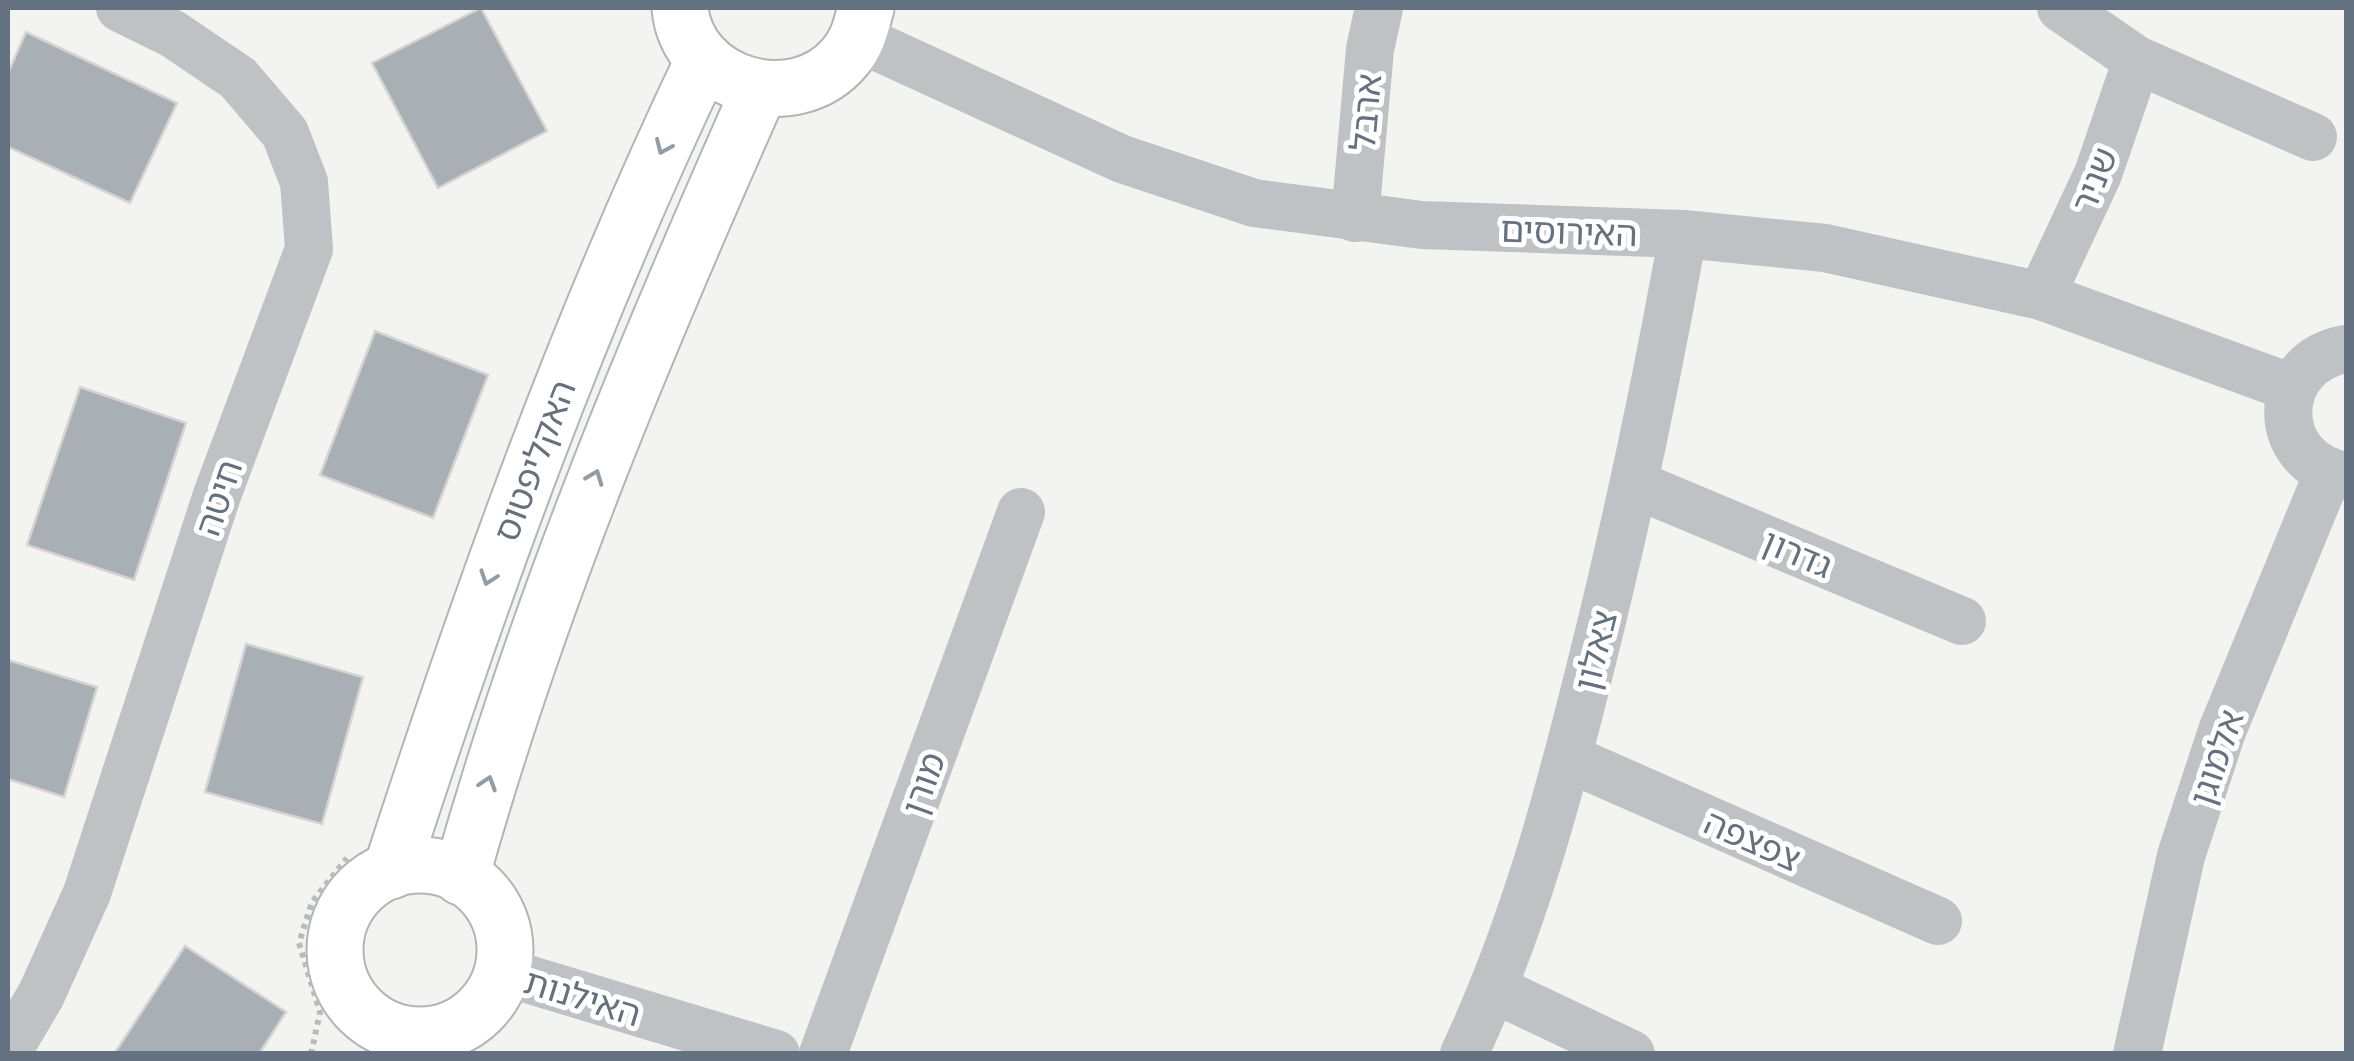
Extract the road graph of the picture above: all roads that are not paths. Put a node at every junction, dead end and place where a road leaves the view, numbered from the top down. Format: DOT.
graph roads {
  1 [pos="120,8"];
  2 [pos="680,8"];
  3 [pos="1379,8"];
  4 [pos="2060,8"];
  5 [pos="862,22"];
  6 [pos="704,59"];
  7 [pos="2137,60"];
  8 [pos="760,89"];
  9 [pos="2312,137"];
  10 [pos="1355,218"];
  11 [pos="1683,234"];
  12 [pos="2041,296"];
  13 [pos="2346,349"];
  14 [pos="2292,388"];
  15 [pos="2338,473"];
  16 [pos="1634,484"];
  17 [pos="1021,512"];
  18 [pos="1962,621"];
  19 [pos="1568,758"];
  20 [pos="391,872"];
  21 [pos="461,877"];
  22 [pos="1938,921"];
  23 [pos="504,972"];
  24 [pos="1494,990"];
  25 [pos="350,1030"];
  26 [pos="414,1044"];
  27 [pos="8,1051"];
  28 [pos="776,1054"];
  29 [pos="823,1054"];
  30 [pos="1464,1054"];
  31 [pos="1630,1054"];
  32 [pos="2136,1054"];
  1 -- 27 [label="street, חיטה"];
  2 -- 6 [label="main road"];
  3 -- 10 [label="street, ארבל"];
  4 -- 7 [label="street"];
  5 -- 8 [label="main road"];
  5 -- 10 [label="street, האירוסים"];
  6 -- 8 [label="main road"];
  6 -- 20 [label="main road, האקליפטוס, one-way"];
  7 -- 9 [label="street"];
  7 -- 12 [label="street, שניר"];
  21 -- 8 [label="main road, האקליפטוס, one-way"];
  10 -- 11 [label="street, האירוסים"];
  11 -- 12 [label="street, האירוסים"];
  11 -- 16 [label="street, צאלון"];
  12 -- 14 [label="street, האירוסים"];
  13 -- 14 [label="street"];
  14 -- 15 [label="street"];
  15 -- 32 [label="street, אלמוגן"];
  16 -- 18 [label="street, גדרון"];
  16 -- 19 [label="street, צאלון"];
  17 -- 29 [label="street, מורן"];
  19 -- 22 [label="street, צפצפה"];
  19 -- 24 [label="street, צאלון"];
  20 -- 21 [label="main road"];
  20 -- 25 [label="main road"];
  21 -- 23 [label="main road"];
  23 -- 26 [label="main road"];
  23 -- 28 [label="street, האילנות"];
  24 -- 30 [label="street, צאלון"];
  24 -- 31 [label="street"];
  25 -- 26 [label="main road"];
}
